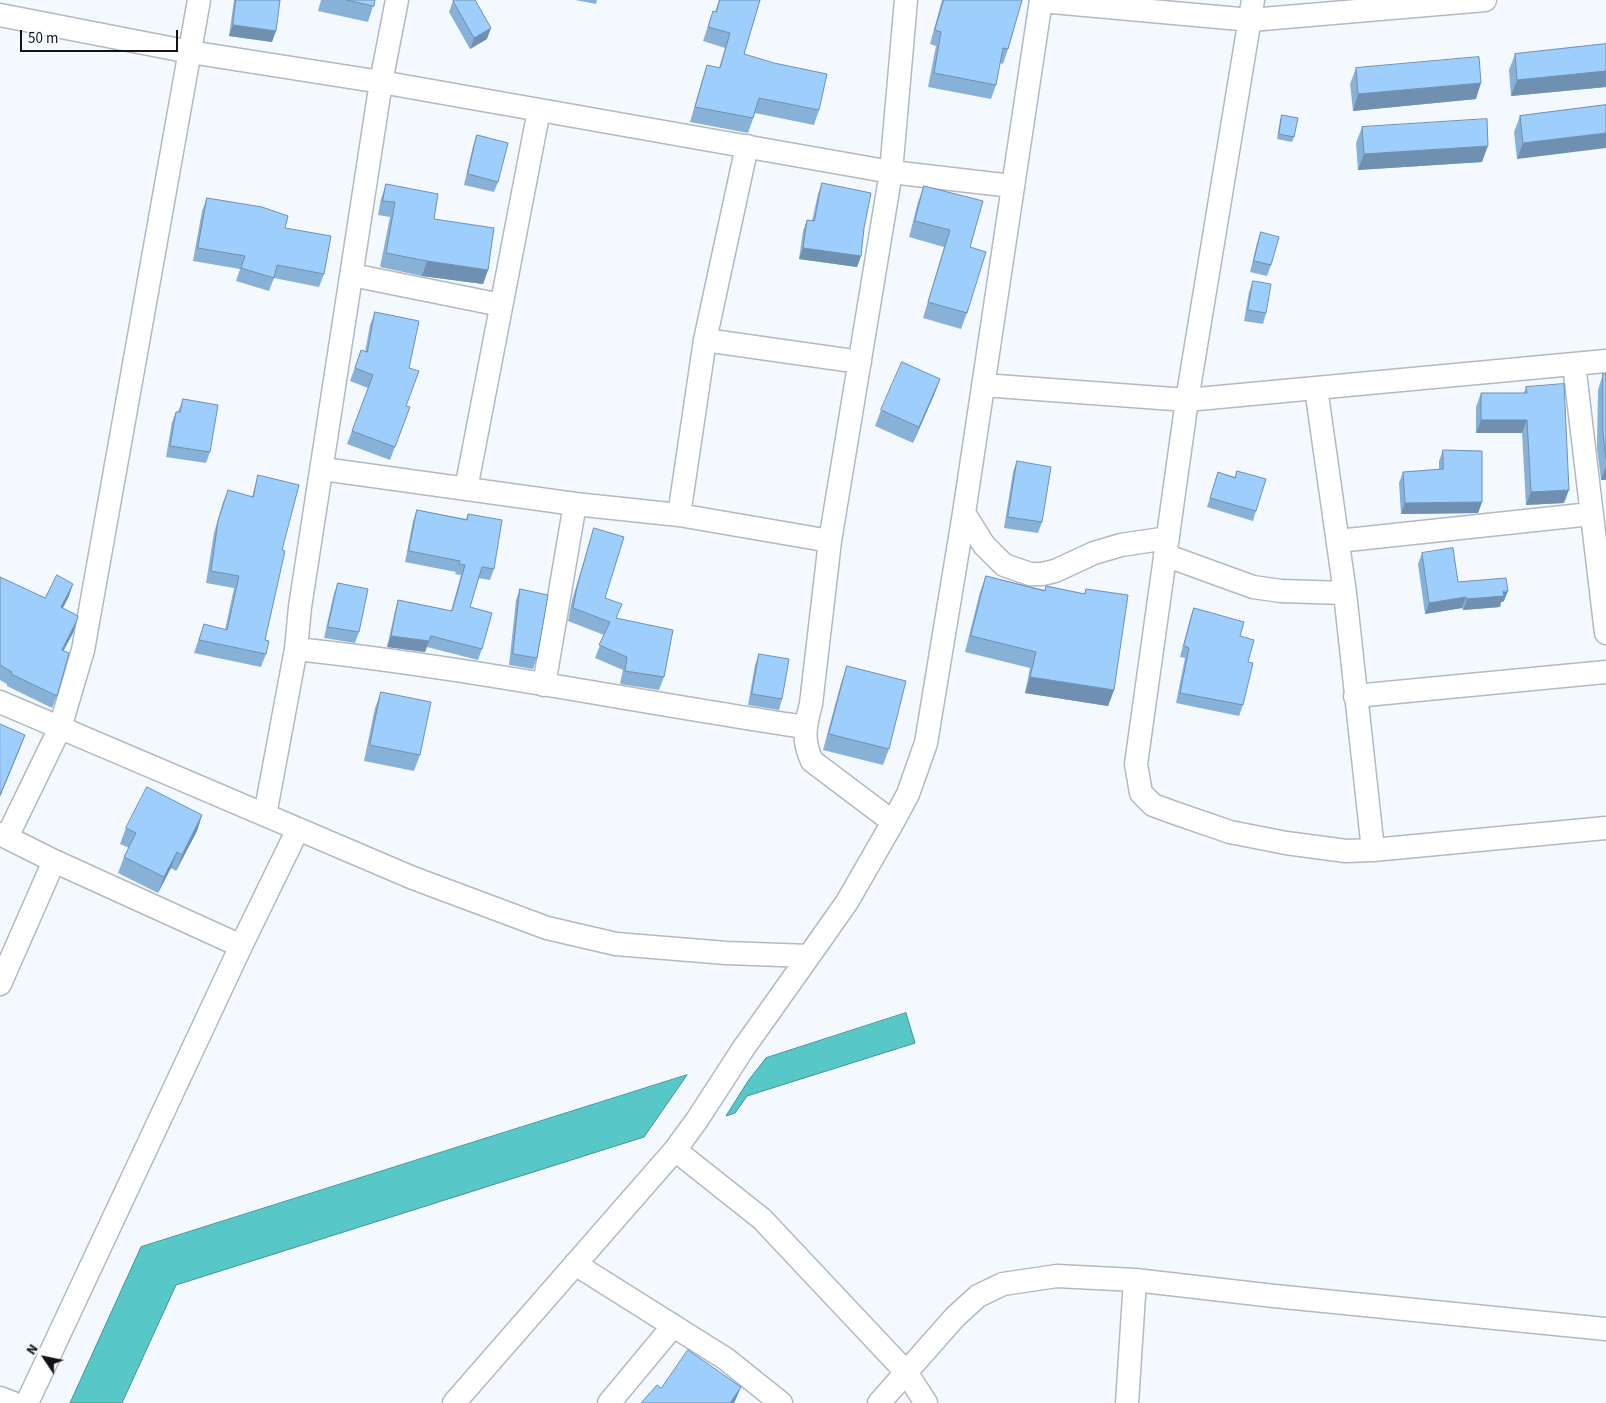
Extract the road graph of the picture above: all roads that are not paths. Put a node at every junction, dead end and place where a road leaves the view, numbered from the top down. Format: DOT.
graph roads {
  1 [pos="198,0"];
  2 [pos="397,0"];
  3 [pos="906,0"];
  4 [pos="1485,0"];
  5 [pos="1041,1"];
  6 [pos="1252,10"];
  7 [pos="0,15"];
  8 [pos="190,52"];
  9 [pos="381,82"];
  10 [pos="539,110"];
  11 [pos="747,146"];
  12 [pos="891,172"];
  13 [pos="1012,186"];
  14 [pos="352,276"];
  15 [pos="501,305"];
  16 [pos="706,340"];
  17 [pos="1606,361"];
  18 [pos="860,362"];
  19 [pos="1574,364"];
  20 [pos="982,385"];
  21 [pos="1316,388"];
  22 [pos="1187,400"];
  23 [pos="323,469"];
  24 [pos="466,489"];
  25 [pos="575,504"];
  26 [pos="964,513"];
  27 [pos="1590,514"];
  28 [pos="679,515"];
  29 [pos="830,541"];
  30 [pos="1338,542"];
  31 [pos="1166,546"];
  32 [pos="1602,567"];
  33 [pos="1345,592"];
  34 [pos="1606,633"];
  35 [pos="296,649"];
  36 [pos="1606,672"];
  37 [pos="544,685"];
  38 [pos="1356,696"];
  39 [pos="0,702"];
  40 [pos="60,728"];
  41 [pos="805,728"];
  42 [pos="265,815"];
  43 [pos="893,822"];
  44 [pos="1606,828"];
  45 [pos="298,829"];
  46 [pos="4,836"];
  47 [pos="1373,850"];
  48 [pos="54,861"];
  49 [pos="241,946"];
  50 [pos="809,956"];
  51 [pos="0,984"];
  52 [pos="675,1150"];
  53 [pos="575,1264"];
  54 [pos="1135,1280"];
  55 [pos="674,1326"];
  56 [pos="1606,1329"];
  57 [pos="906,1372"];
  58 [pos="0,1398"];
  59 [pos="13,1403"];
  60 [pos="27,1403"];
  61 [pos="454,1403"];
  62 [pos="609,1403"];
  63 [pos="781,1403"];
  64 [pos="879,1403"];
  65 [pos="926,1403"];
  66 [pos="1127,1403"];
  1 -- 8 [label="street"];
  2 -- 9 [label="street"];
  3 -- 12 [label="street"];
  4 -- 6 [label="street"];
  5 -- 6 [label="street"];
  5 -- 13 [label="street"];
  6 -- 22 [label="street"];
  7 -- 8 [label="street"];
  8 -- 9 [label="street"];
  8 -- 40 [label="street"];
  9 -- 10 [label="street"];
  9 -- 14 [label="street"];
  10 -- 11 [label="street"];
  10 -- 15 [label="street"];
  11 -- 12 [label="street"];
  11 -- 16 [label="street"];
  12 -- 13 [label="street"];
  12 -- 18 [label="street"];
  13 -- 20 [label="street"];
  14 -- 15 [label="street"];
  14 -- 23 [label="street"];
  15 -- 24 [label="street"];
  16 -- 18 [label="street"];
  16 -- 28 [label="street"];
  17 -- 19 [label="street"];
  18 -- 29 [label="street"];
  19 -- 21 [label="street"];
  19 -- 27 [label="street"];
  20 -- 22 [label="street"];
  20 -- 26 [label="street"];
  21 -- 22 [label="street"];
  21 -- 30 [label="street"];
  22 -- 31 [label="street"];
  23 -- 24 [label="street"];
  23 -- 35 [label="street"];
  24 -- 25 [label="street"];
  25 -- 28 [label="street"];
  25 -- 37 [label="street"];
  26 -- 31 [label="street"];
  26 -- 43 [label="street"];
  27 -- 30 [label="street"];
  27 -- 32 [label="street"];
  28 -- 29 [label="street"];
  29 -- 41 [label="street"];
  30 -- 33 [label="street"];
  31 -- 33 [label="street"];
  31 -- 47 [label="street"];
  32 -- 34 [label="street"];
  33 -- 38 [label="street"];
  35 -- 37 [label="street"];
  35 -- 42 [label="street"];
  36 -- 38 [label="street"];
  37 -- 41 [label="street"];
  38 -- 47 [label="street"];
  39 -- 40 [label="street"];
  40 -- 42 [label="street"];
  40 -- 46 [label="street"];
  41 -- 43 [label="street"];
  42 -- 45 [label="street"];
  43 -- 50 [label="street"];
  44 -- 47 [label="street"];
  45 -- 49 [label="street"];
  45 -- 50 [label="street"];
  46 -- 48 [label="street"];
  48 -- 49 [label="street"];
  48 -- 51 [label="street"];
  49 -- 60 [label="street"];
  50 -- 52 [label="street"];
  52 -- 53 [label="street"];
  52 -- 57 [label="street"];
  53 -- 55 [label="street"];
  53 -- 61 [label="street"];
  54 -- 56 [label="street"];
  54 -- 57 [label="street"];
  54 -- 66 [label="street"];
  55 -- 62 [label="street"];
  55 -- 63 [label="street"];
  57 -- 64 [label="street"];
  57 -- 65 [label="street"];
  58 -- 59 [label="street"];
}
